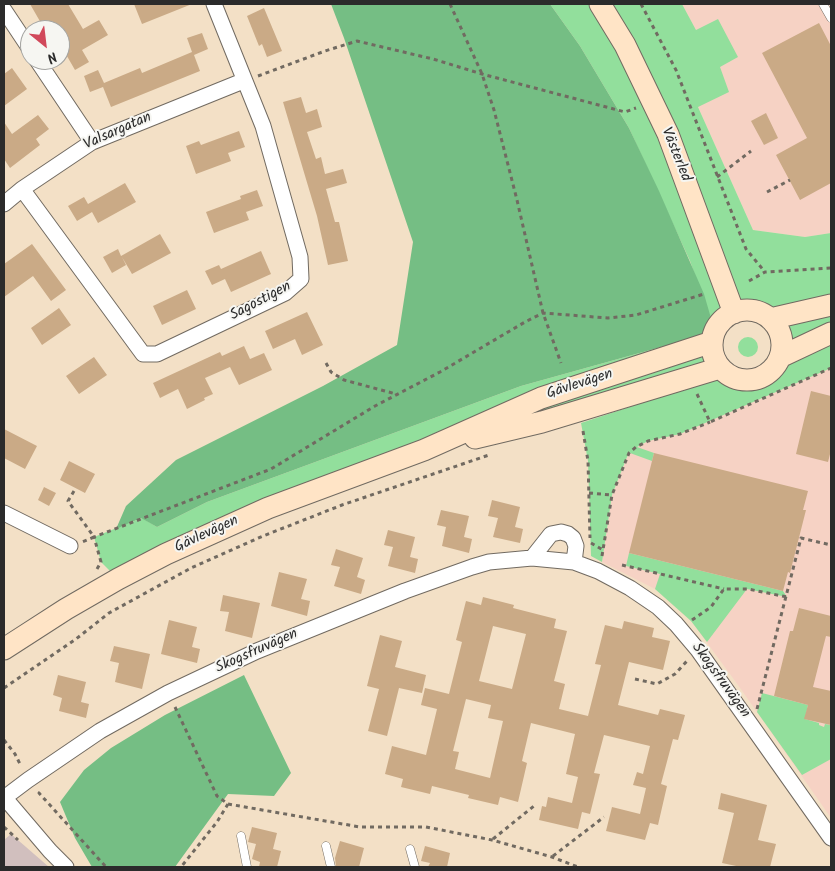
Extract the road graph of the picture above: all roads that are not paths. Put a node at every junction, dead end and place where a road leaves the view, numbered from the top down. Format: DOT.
graph roads {
  1 [pos="214,4"];
  2 [pos="600,4"];
  3 [pos="823,4"];
  4 [pos="4,10"];
  5 [pos="831,18"];
  6 [pos="20,34"];
  7 [pos="44,70"];
  8 [pos="243,81"];
  9 [pos="92,142"];
  10 [pos="22,189"];
  11 [pos="4,204"];
  12 [pos="831,305"];
  13 [pos="734,313"];
  14 [pos="770,319"];
  15 [pos="831,333"];
  16 [pos="712,342"];
  17 [pos="780,357"];
  18 [pos="720,368"];
  19 [pos="424,450"];
  20 [pos="4,513"];
  21 [pos="70,546"];
  22 [pos="532,558"];
  23 [pos="580,565"];
  24 [pos="4,649"];
  25 [pos="4,798"];
  26 [pos="241,836"];
  27 [pos="831,838"];
  28 [pos="326,846"];
  29 [pos="410,849"];
  30 [pos="66,867"];
  31 [pos="248,867"];
  32 [pos="331,867"];
  33 [pos="415,867"];
  1 -- 8 [label="street, Sagostigen"];
  2 -- 13 [label="main road, Västerled"];
  3 -- 5 [label="lane"];
  4 -- 6 [label="street"];
  7 -- 9 [label="street"];
  8 -- 9 [label="street, Valsargatan"];
  8 -- 10 [label="street, Sagostigen"];
  9 -- 10 [label="street, Valsargatan"];
  10 -- 11 [label="street, Valsargatan"];
  12 -- 14 [label="main road"];
  13 -- 14 [label="main road"];
  13 -- 16 [label="main road"];
  14 -- 17 [label="main road"];
  15 -- 17 [label="main road"];
  16 -- 18 [label="main road"];
  16 -- 19 [label="main road, Gävlevägen"];
  17 -- 18 [label="main road"];
  18 -- 19 [label="main road, Gävlevägen"];
  19 -- 24 [label="main road, Gävlevägen"];
  20 -- 21 [label="street"];
  22 -- 23 [label="street, Skogsfruvägen"];
  22 -- 23 [label="street"];
  22 -- 25 [label="street, Skogsfruvägen"];
  23 -- 27 [label="street, Skogsfruvägen"];
  25 -- 30 [label="street"];
  26 -- 31 [label="lane"];
  28 -- 32 [label="lane"];
  29 -- 33 [label="lane"];
}
